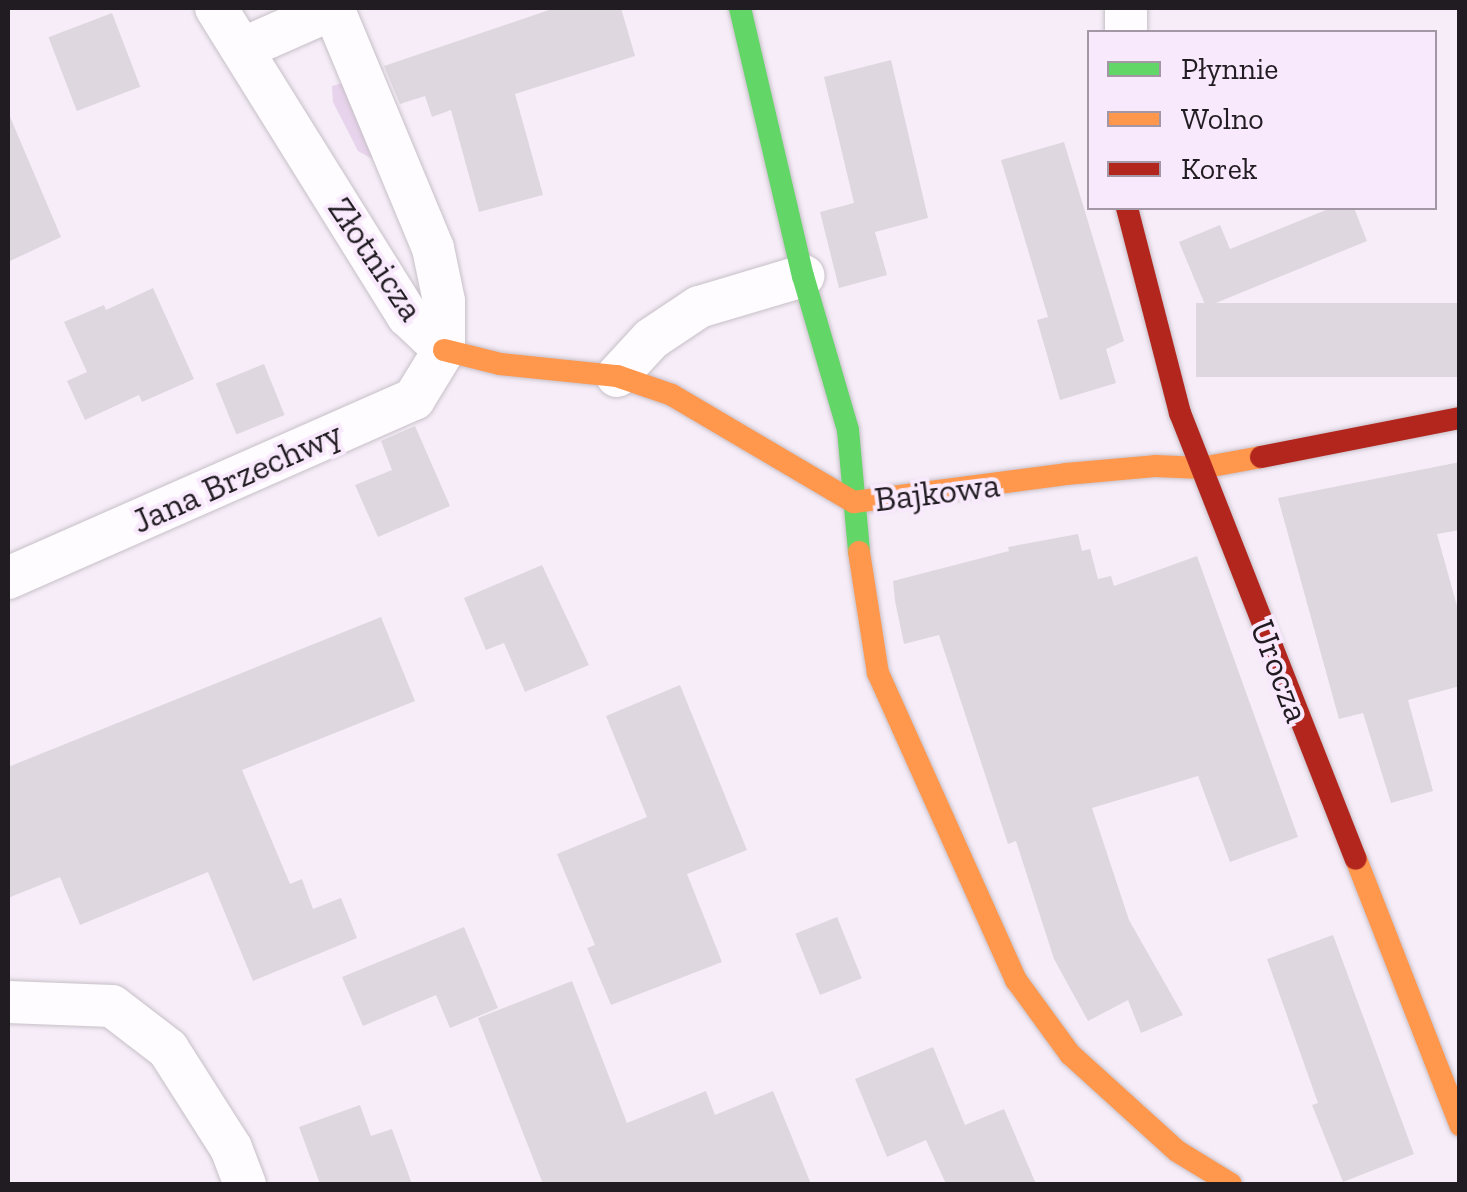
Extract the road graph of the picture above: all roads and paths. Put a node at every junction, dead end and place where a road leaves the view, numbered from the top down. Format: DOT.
graph roads {
  1 [pos="216,8"];
  2 [pos="334,8"];
  3 [pos="740,8"];
  4 [pos="242,50"];
  5 [pos="1128,210"];
  6 [pos="803,276"];
  7 [pos="444,350"];
  8 [pos="617,376"];
  9 [pos="1460,418"];
  10 [pos="1201,468"];
  11 [pos="854,502"];
  12 [pos="8,578"];
  13 [pos="8,1002"];
  14 [pos="1460,1125"];
  15 [pos="246,1184"];
  16 [pos="1231,1184"];
  1 -- 4 [label="street, Złotnicza"];
  2 -- 4 [label="street"];
  2 -- 7 [label="street, Złotnicza"];
  3 -- 6 [label="street"];
  4 -- 7 [label="street, Złotnicza"];
  5 -- 10 [label="street, Urocza"];
  6 -- 8 [label="street"];
  6 -- 11 [label="street"];
  7 -- 8 [label="street, Bajkowa"];
  7 -- 12 [label="street, Jana Brzechwy"];
  8 -- 11 [label="street, Bajkowa"];
  9 -- 10 [label="street, Bajkowa"];
  10 -- 11 [label="street, Bajkowa"];
  10 -- 14 [label="street, Urocza"];
  11 -- 16 [label="street"];
  13 -- 15 [label="street"];
}
